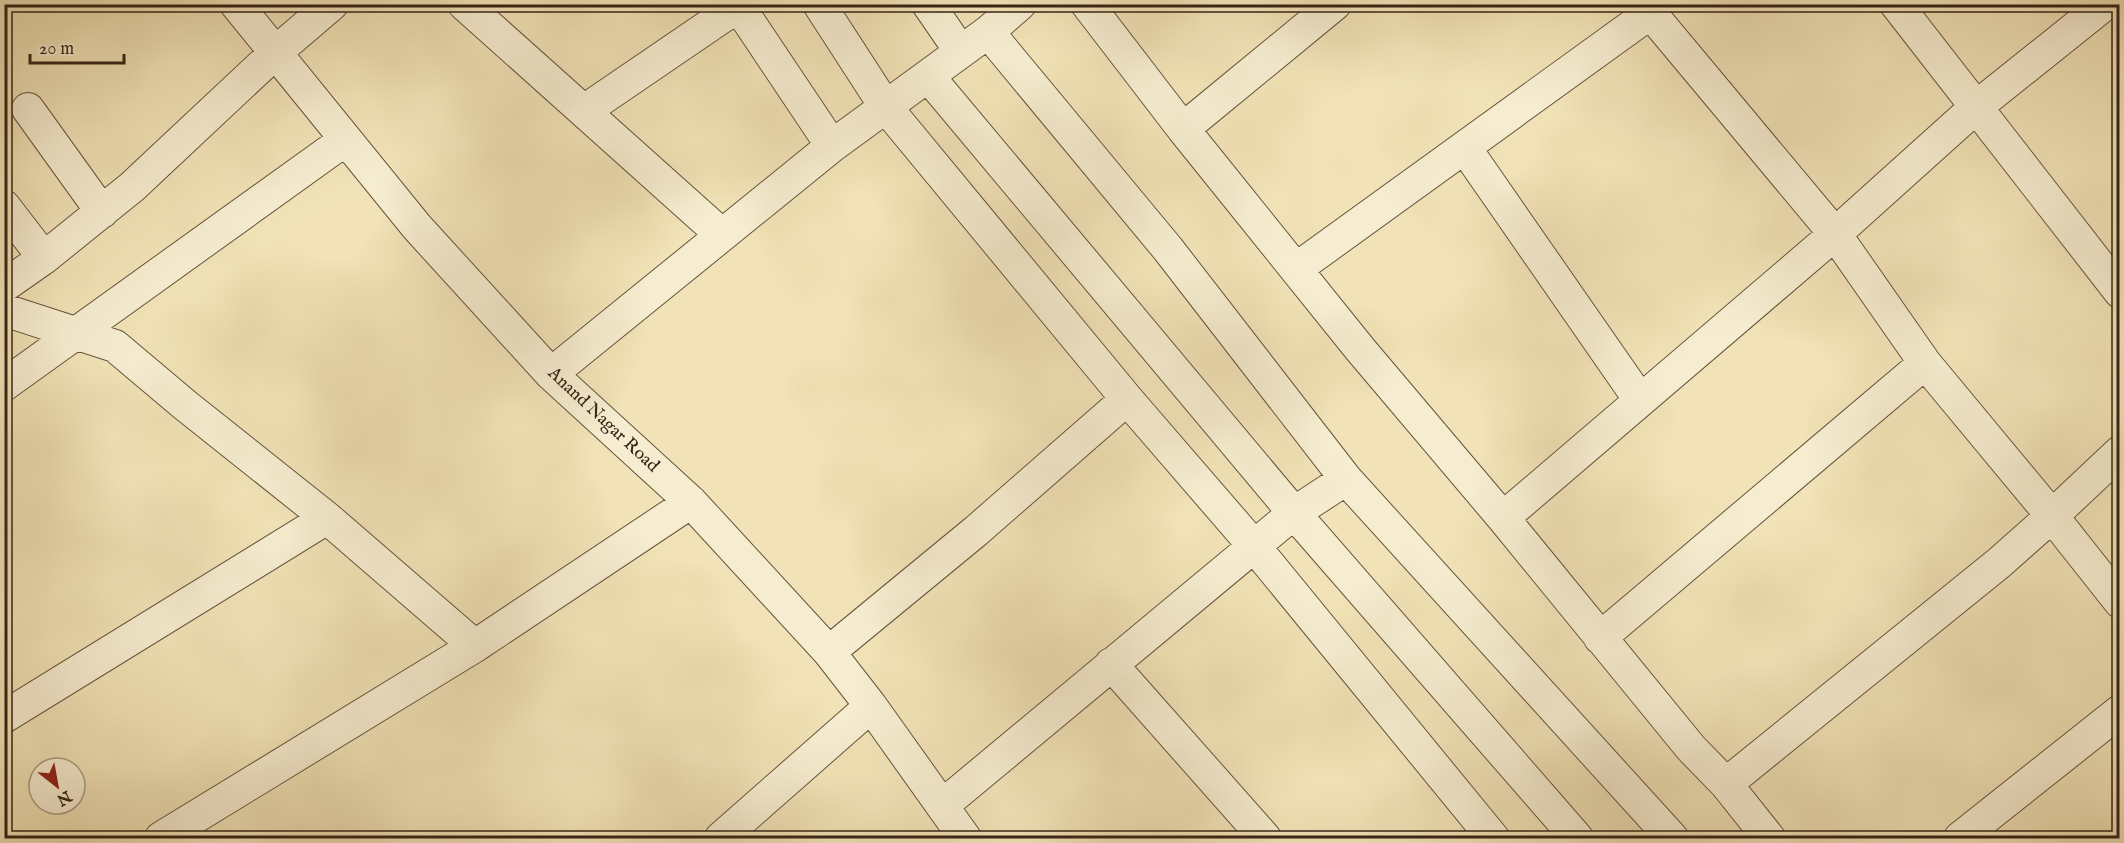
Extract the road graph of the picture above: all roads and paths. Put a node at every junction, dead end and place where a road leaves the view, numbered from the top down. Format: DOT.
graph roads {
  1 [pos="236,4"];
  2 [pos="332,4"];
  3 [pos="464,4"];
  4 [pos="819,4"];
  5 [pos="928,4"];
  6 [pos="1020,4"];
  7 [pos="1087,4"];
  8 [pos="1335,4"];
  9 [pos="1896,4"];
  10 [pos="2105,4"];
  11 [pos="738,5"];
  12 [pos="1646,9"];
  13 [pos="988,32"];
  14 [pos="276,52"];
  15 [pos="961,52"];
  16 [pos="928,76"];
  17 [pos="885,106"];
  18 [pos="1975,108"];
  19 [pos="28,110"];
  20 [pos="584,111"];
  21 [pos="1183,129"];
  22 [pos="345,140"];
  23 [pos="832,146"];
  24 [pos="1465,148"];
  25 [pos="4,206"];
  26 [pos="102,212"];
  27 [pos="1834,234"];
  28 [pos="722,235"];
  29 [pos="44,258"];
  30 [pos="1296,269"];
  31 [pos="4,286"];
  32 [pos="2120,292"];
  33 [pos="4,310"];
  34 [pos="76,333"];
  35 [pos="1925,363"];
  36 [pos="551,374"];
  37 [pos="4,385"];
  38 [pos="1127,399"];
  39 [pos="1640,400"];
  40 [pos="2120,452"];
  41 [pos="1346,478"];
  42 [pos="691,501"];
  43 [pos="1294,513"];
  44 [pos="2052,516"];
  45 [pos="327,518"];
  46 [pos="1503,518"];
  47 [pos="1254,546"];
  48 [pos="2120,602"];
  49 [pos="1600,638"];
  50 [pos="475,646"];
  51 [pos="829,652"];
  52 [pos="1111,664"];
  53 [pos="871,706"];
  54 [pos="2120,711"];
  55 [pos="4,717"];
  56 [pos="1726,784"];
  57 [pos="943,805"];
  58 [pos="1483,835"];
  59 [pos="161,838"];
  60 [pos="721,838"];
  61 [pos="965,838"];
  62 [pos="1265,838"];
  63 [pos="1577,838"];
  64 [pos="1672,838"];
  65 [pos="1768,838"];
  66 [pos="1960,838"];
  1 -- 14 [label="street, Anand Nagar Road"];
  2 -- 14 [label="street"];
  3 -- 20 [label="street"];
  4 -- 17 [label="street"];
  5 -- 15 [label="street"];
  6 -- 13 [label="street"];
  7 -- 21 [label="street"];
  8 -- 21 [label="street"];
  9 -- 18 [label="street"];
  10 -- 18 [label="street"];
  11 -- 20 [label="street"];
  11 -- 23 [label="street"];
  12 -- 24 [label="street"];
  12 -- 27 [label="street"];
  13 -- 15 [label="street"];
  13 -- 41 [label="street"];
  14 -- 22 [label="street, Anand Nagar Road"];
  14 -- 26 [label="street"];
  15 -- 16 [label="street"];
  16 -- 17 [label="street"];
  16 -- 43 [label="street"];
  17 -- 23 [label="street"];
  17 -- 38 [label="street"];
  18 -- 27 [label="street"];
  18 -- 32 [label="street"];
  19 -- 26 [label="street"];
  20 -- 28 [label="street"];
  21 -- 30 [label="street"];
  22 -- 34 [label="street"];
  22 -- 36 [label="street, Anand Nagar Road"];
  23 -- 28 [label="street"];
  24 -- 30 [label="street"];
  24 -- 39 [label="street"];
  25 -- 29 [label="street"];
  26 -- 29 [label="street"];
  27 -- 35 [label="street"];
  27 -- 39 [label="street"];
  28 -- 36 [label="street"];
  29 -- 31 [label="street"];
  30 -- 46 [label="street"];
  33 -- 34 [label="street"];
  34 -- 37 [label="street"];
  34 -- 45 [label="street"];
  35 -- 44 [label="street"];
  35 -- 49 [label="street"];
  36 -- 42 [label="street, Anand Nagar Road"];
  38 -- 47 [label="street"];
  38 -- 51 [label="street"];
  39 -- 46 [label="street"];
  40 -- 44 [label="street"];
  41 -- 43 [label="street"];
  41 -- 64 [label="street"];
  42 -- 50 [label="street"];
  42 -- 51 [label="street, Anand Nagar Road"];
  43 -- 47 [label="street"];
  43 -- 63 [label="street"];
  44 -- 48 [label="street"];
  44 -- 56 [label="street"];
  45 -- 50 [label="street"];
  45 -- 55 [label="street"];
  46 -- 49 [label="street"];
  47 -- 52 [label="street"];
  47 -- 58 [label="street"];
  49 -- 56 [label="street"];
  50 -- 59 [label="street"];
  51 -- 53 [label="street, Anand Nagar Road"];
  52 -- 57 [label="street"];
  52 -- 62 [label="street"];
  53 -- 57 [label="street, Anand Nagar Road"];
  53 -- 60 [label="street"];
  54 -- 66 [label="street"];
  56 -- 65 [label="street"];
  57 -- 61 [label="street, Anand Nagar Road"];
}
